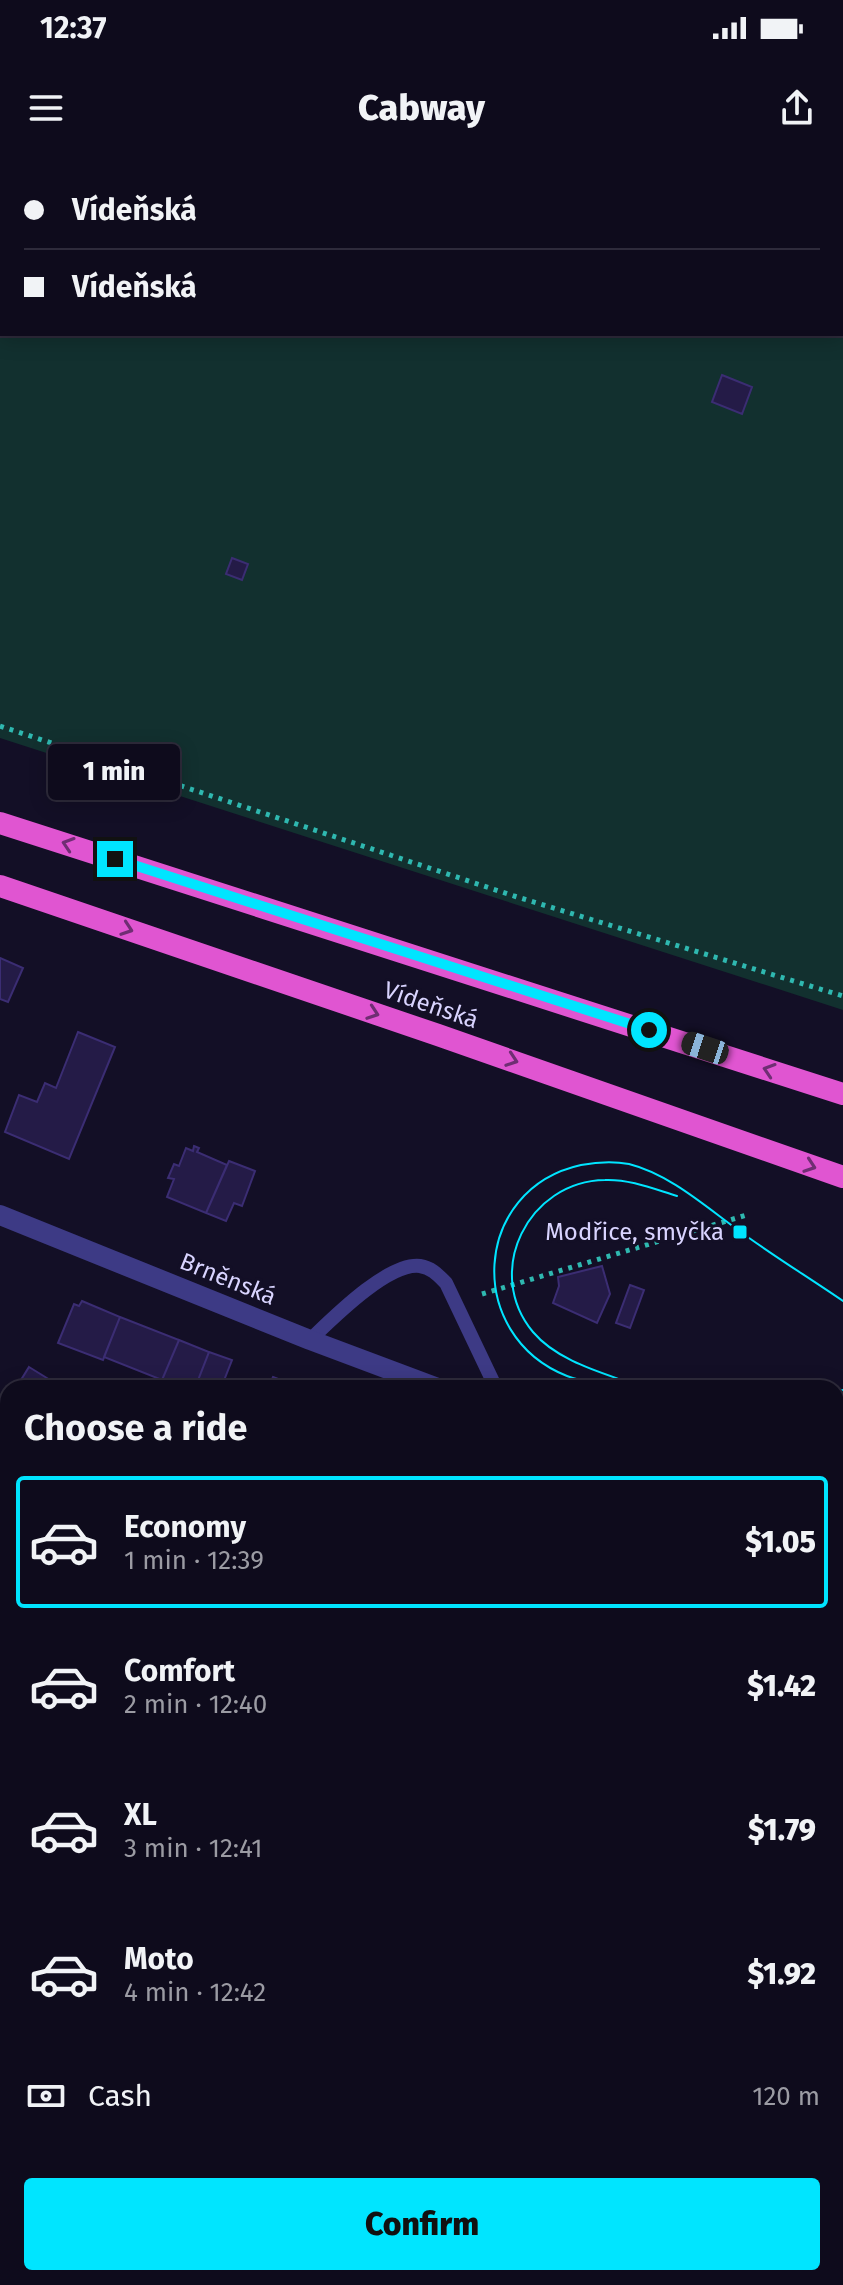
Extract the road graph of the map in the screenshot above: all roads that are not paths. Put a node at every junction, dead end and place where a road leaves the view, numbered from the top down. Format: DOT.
graph roads {
  1 [pos="0,823"];
  2 [pos="0,886"];
  3 [pos="843,1094"];
  4 [pos="843,1177"];
  5 [pos="0,1215"];
  6 [pos="310,1340"];
  7 [pos="417,1380"];
  8 [pos="492,1380"];
  3 -- 1 [label="highway, Vídeňská, one-way"];
  2 -- 4 [label="highway, Vídeňská, one-way"];
  5 -- 6 [label="street, Brněnská"];
  6 -- 7 [label="street, Brněnská"];
  6 -- 8 [label="lane"];
}
